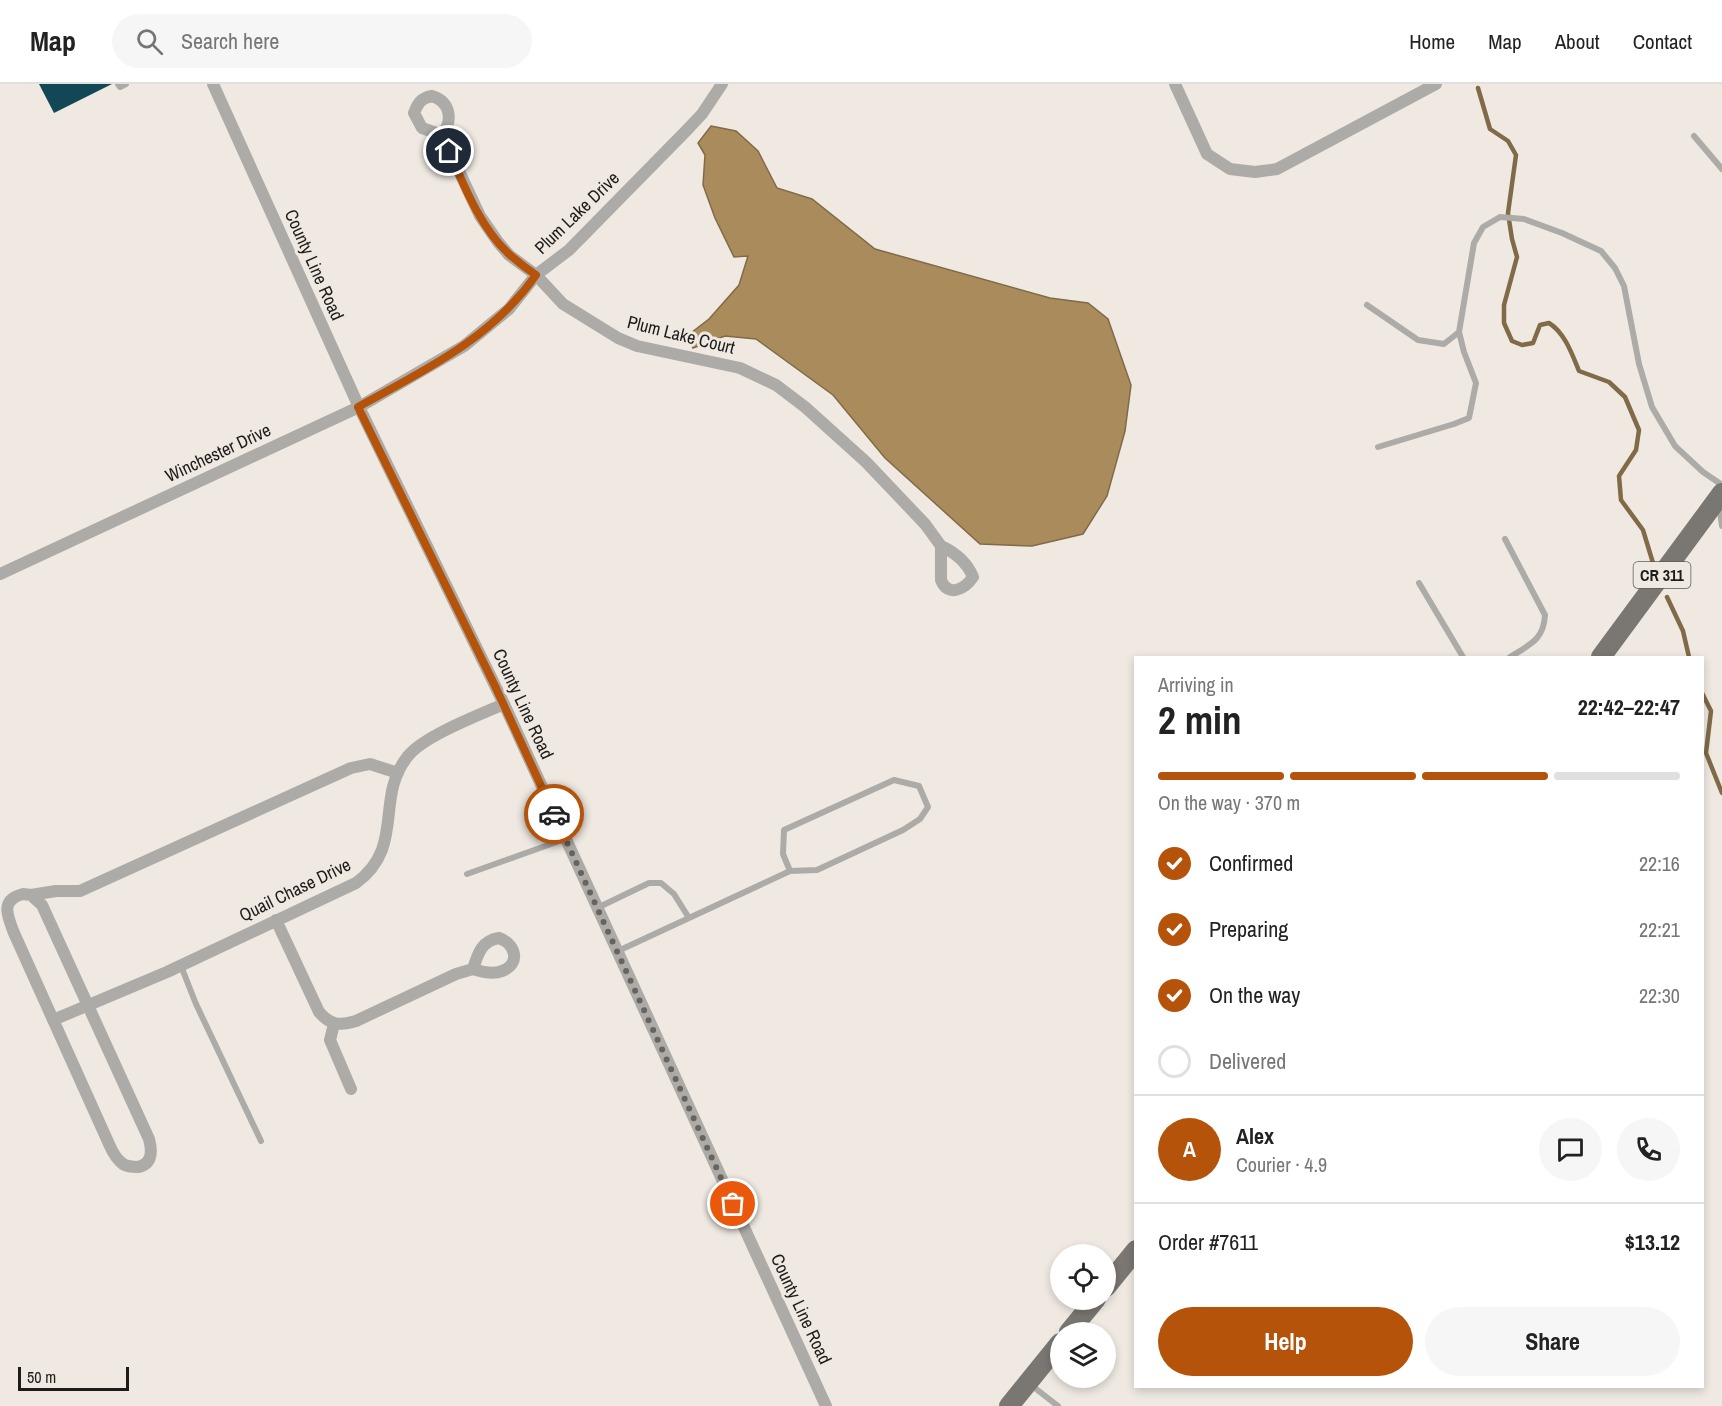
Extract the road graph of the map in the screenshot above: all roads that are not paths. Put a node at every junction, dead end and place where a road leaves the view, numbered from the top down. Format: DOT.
graph roads {
  1 [pos="118,84"];
  2 [pos="126,84"];
  3 [pos="213,84"];
  4 [pos="722,84"];
  5 [pos="1175,84"];
  6 [pos="1436,84"];
  7 [pos="442,135"];
  8 [pos="1694,136"];
  9 [pos="1722,169"];
  10 [pos="536,275"];
  11 [pos="1367,305"];
  12 [pos="1459,332"];
  13 [pos="447,357"];
  14 [pos="358,407"];
  15 [pos="1378,447"];
  16 [pos="1721,495"];
  17 [pos="1722,526"];
  18 [pos="1505,539"];
  19 [pos="941,546"];
  20 [pos="0,574"];
  21 [pos="1419,583"];
  22 [pos="1462,656"];
  23 [pos="1512,656"];
  24 [pos="1602,656"];
  25 [pos="504,705"];
  26 [pos="398,773"];
  27 [pos="565,839"];
  28 [pos="790,871"];
  29 [pos="466,874"];
  30 [pos="31,895"];
  31 [pos="3,907"];
  32 [pos="597,908"];
  33 [pos="688,918"];
  34 [pos="276,920"];
  35 [pos="617,952"];
  36 [pos="180,965"];
  37 [pos="473,969"];
  38 [pos="87,1005"];
  39 [pos="53,1020"];
  40 [pos="334,1024"];
  41 [pos="351,1089"];
  42 [pos="261,1141"];
  43 [pos="1134,1252"];
  44 [pos="1116,1275"];
  45 [pos="1087,1310"];
  46 [pos="1077,1322"];
  47 [pos="1050,1355"];
  48 [pos="1028,1383"];
  49 [pos="826,1406"];
  50 [pos="1009,1406"];
  51 [pos="1058,1406"];
  1 -- 2 [label="lane"];
  3 -- 14 [label="street, County Line Road"];
  4 -- 10 [label="street, Plum Lake Drive"];
  5 -- 6 [label="street"];
  7 -- 10 [label="street, Plum Lake Court"];
  8 -- 9 [label="lane"];
  10 -- 13 [label="street, Plum Lake Drive"];
  10 -- 19 [label="street, Plum Lake Court"];
  11 -- 12 [label="lane"];
  12 -- 15 [label="lane"];
  12 -- 16 [label="lane"];
  13 -- 14 [label="street, Winchester Drive"];
  14 -- 20 [label="street, Winchester Drive"];
  14 -- 25 [label="street, County Line Road"];
  16 -- 17 [label="lane"];
  16 -- 24 [label="main road, CR 311"];
  18 -- 23 [label="lane"];
  21 -- 22 [label="lane"];
  25 -- 26 [label="street, Quail Chase Drive"];
  25 -- 27 [label="street, County Line Road"];
  26 -- 30 [label="street"];
  26 -- 34 [label="street, Quail Chase Drive"];
  27 -- 29 [label="lane"];
  27 -- 32 [label="street, County Line Road"];
  28 -- 28 [label="lane"];
  28 -- 33 [label="lane"];
  30 -- 31 [label="street"];
  30 -- 38 [label="street"];
  31 -- 39 [label="street"];
  32 -- 33 [label="lane"];
  32 -- 35 [label="street, County Line Road"];
  33 -- 35 [label="lane"];
  34 -- 36 [label="street, Quail Chase Drive"];
  34 -- 40 [label="street"];
  35 -- 49 [label="street, County Line Road"];
  36 -- 38 [label="street, Quail Chase Drive"];
  36 -- 42 [label="lane"];
  37 -- 40 [label="street"];
  38 -- 39 [label="street, Quail Chase Drive"];
  38 -- 39 [label="street"];
  40 -- 41 [label="street"];
  43 -- 44 [label="main road"];
  45 -- 46 [label="main road"];
  47 -- 48 [label="main road"];
  48 -- 50 [label="main road"];
  48 -- 51 [label="lane"];
}
